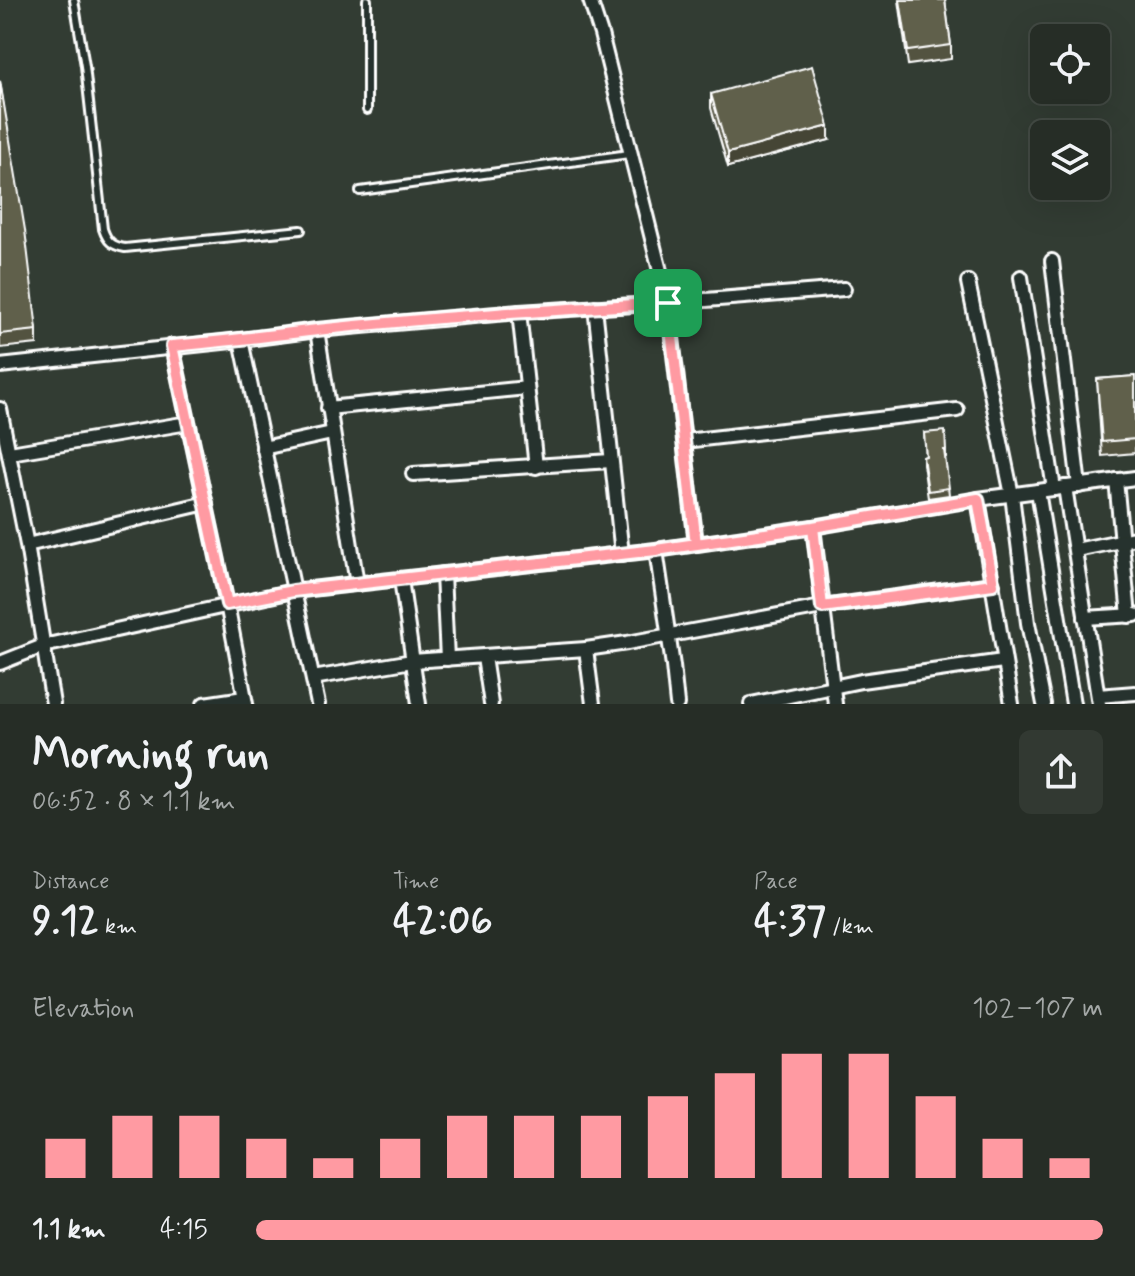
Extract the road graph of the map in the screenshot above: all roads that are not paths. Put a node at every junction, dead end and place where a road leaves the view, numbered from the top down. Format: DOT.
graph roads {
  1 [pos="74,0"];
  2 [pos="367,0"];
  3 [pos="590,0"];
  4 [pos="367,110"];
  5 [pos="631,153"];
  6 [pos="360,191"];
  7 [pos="301,230"];
  8 [pos="1052,261"];
  9 [pos="1021,277"];
  10 [pos="968,282"];
  11 [pos="844,289"];
  12 [pos="668,303"];
  13 [pos="595,307"];
  14 [pos="519,312"];
  15 [pos="317,330"];
  16 [pos="241,340"];
  17 [pos="172,346"];
  18 [pos="0,366"];
  19 [pos="527,388"];
  20 [pos="328,408"];
  21 [pos="0,409"];
  22 [pos="957,410"];
  23 [pos="188,423"];
  24 [pos="332,433"];
  25 [pos="685,441"];
  26 [pos="263,448"];
  27 [pos="10,453"];
  28 [pos="611,461"];
  29 [pos="536,467"];
  30 [pos="413,474"];
  31 [pos="1135,478"];
  32 [pos="1116,480"];
  33 [pos="1079,486"];
  34 [pos="1059,488"];
  35 [pos="1038,491"];
  36 [pos="1012,495"];
  37 [pos="978,499"];
  38 [pos="206,503"];
  39 [pos="813,527"];
  40 [pos="1135,538"];
  41 [pos="1121,541"];
  42 [pos="696,544"];
  43 [pos="27,545"];
  44 [pos="656,550"];
  45 [pos="1076,550"];
  46 [pos="622,554"];
  47 [pos="443,574"];
  48 [pos="401,579"];
  49 [pos="357,584"];
  50 [pos="993,584"];
  51 [pos="293,591"];
  52 [pos="227,604"];
  53 [pos="822,607"];
  54 [pos="1132,616"];
  55 [pos="1085,618"];
  56 [pos="669,636"];
  57 [pos="43,646"];
  58 [pos="586,649"];
  59 [pos="484,657"];
  60 [pos="447,659"];
  61 [pos="412,661"];
  62 [pos="1003,661"];
  63 [pos="0,663"];
  64 [pos="313,678"];
  65 [pos="832,686"];
  66 [pos="1135,693"];
  67 [pos="1098,700"];
  68 [pos="245,701"];
  69 [pos="53,704"];
  70 [pos="204,704"];
  71 [pos="318,704"];
  72 [pos="419,704"];
  73 [pos="491,704"];
  74 [pos="593,704"];
  75 [pos="677,704"];
  76 [pos="754,704"];
  77 [pos="835,704"];
  78 [pos="1012,704"];
  79 [pos="1044,704"];
  80 [pos="1073,704"];
  1 -- 7 [label="lane"];
  2 -- 4 [label="lane"];
  3 -- 5 [label="street"];
  5 -- 6 [label="lane"];
  5 -- 12 [label="street"];
  8 -- 33 [label="street"];
  9 -- 34 [label="street"];
  10 -- 36 [label="street"];
  11 -- 12 [label="street"];
  12 -- 13 [label="street"];
  12 -- 25 [label="street"];
  13 -- 14 [label="street"];
  13 -- 28 [label="street"];
  14 -- 15 [label="street"];
  14 -- 19 [label="street"];
  15 -- 16 [label="street"];
  15 -- 20 [label="street"];
  16 -- 17 [label="street"];
  16 -- 26 [label="street"];
  17 -- 18 [label="street"];
  17 -- 23 [label="street"];
  19 -- 20 [label="street"];
  19 -- 29 [label="street"];
  20 -- 24 [label="street"];
  21 -- 27 [label="street"];
  22 -- 25 [label="street"];
  23 -- 27 [label="street"];
  23 -- 38 [label="street"];
  24 -- 26 [label="street"];
  24 -- 49 [label="street"];
  25 -- 42 [label="street"];
  26 -- 51 [label="street"];
  27 -- 43 [label="street"];
  28 -- 29 [label="street"];
  28 -- 46 [label="street"];
  29 -- 30 [label="street"];
  31 -- 32 [label="street"];
  32 -- 33 [label="street"];
  32 -- 41 [label="street"];
  33 -- 34 [label="street"];
  34 -- 35 [label="street"];
  34 -- 45 [label="street"];
  35 -- 36 [label="street"];
  35 -- 80 [label="street"];
  36 -- 37 [label="street"];
  36 -- 79 [label="street"];
  37 -- 39 [label="street"];
  37 -- 50 [label="street"];
  38 -- 43 [label="street"];
  38 -- 52 [label="street"];
  39 -- 42 [label="street"];
  39 -- 53 [label="street"];
  40 -- 41 [label="street"];
  41 -- 45 [label="street"];
  41 -- 54 [label="street"];
  42 -- 44 [label="street"];
  43 -- 57 [label="street"];
  44 -- 46 [label="street"];
  44 -- 56 [label="street"];
  45 -- 55 [label="street"];
  46 -- 47 [label="street"];
  47 -- 48 [label="street"];
  47 -- 60 [label="street"];
  48 -- 49 [label="street"];
  48 -- 61 [label="street"];
  49 -- 51 [label="street"];
  50 -- 53 [label="street"];
  50 -- 62 [label="street"];
  51 -- 52 [label="street"];
  51 -- 64 [label="street"];
  52 -- 57 [label="street"];
  52 -- 68 [label="street"];
  53 -- 56 [label="street"];
  53 -- 65 [label="street"];
  54 -- 55 [label="street"];
  55 -- 67 [label="street"];
  56 -- 58 [label="street"];
  56 -- 75 [label="street"];
  57 -- 63 [label="street"];
  57 -- 69 [label="street"];
  58 -- 59 [label="street"];
  58 -- 74 [label="street"];
  59 -- 60 [label="street"];
  59 -- 73 [label="street"];
  60 -- 61 [label="street"];
  61 -- 64 [label="street"];
  61 -- 72 [label="street"];
  62 -- 65 [label="street"];
  62 -- 78 [label="street"];
  64 -- 71 [label="street"];
  65 -- 76 [label="street"];
  65 -- 77 [label="street"];
  66 -- 67 [label="street"];
  68 -- 70 [label="street"];
}
